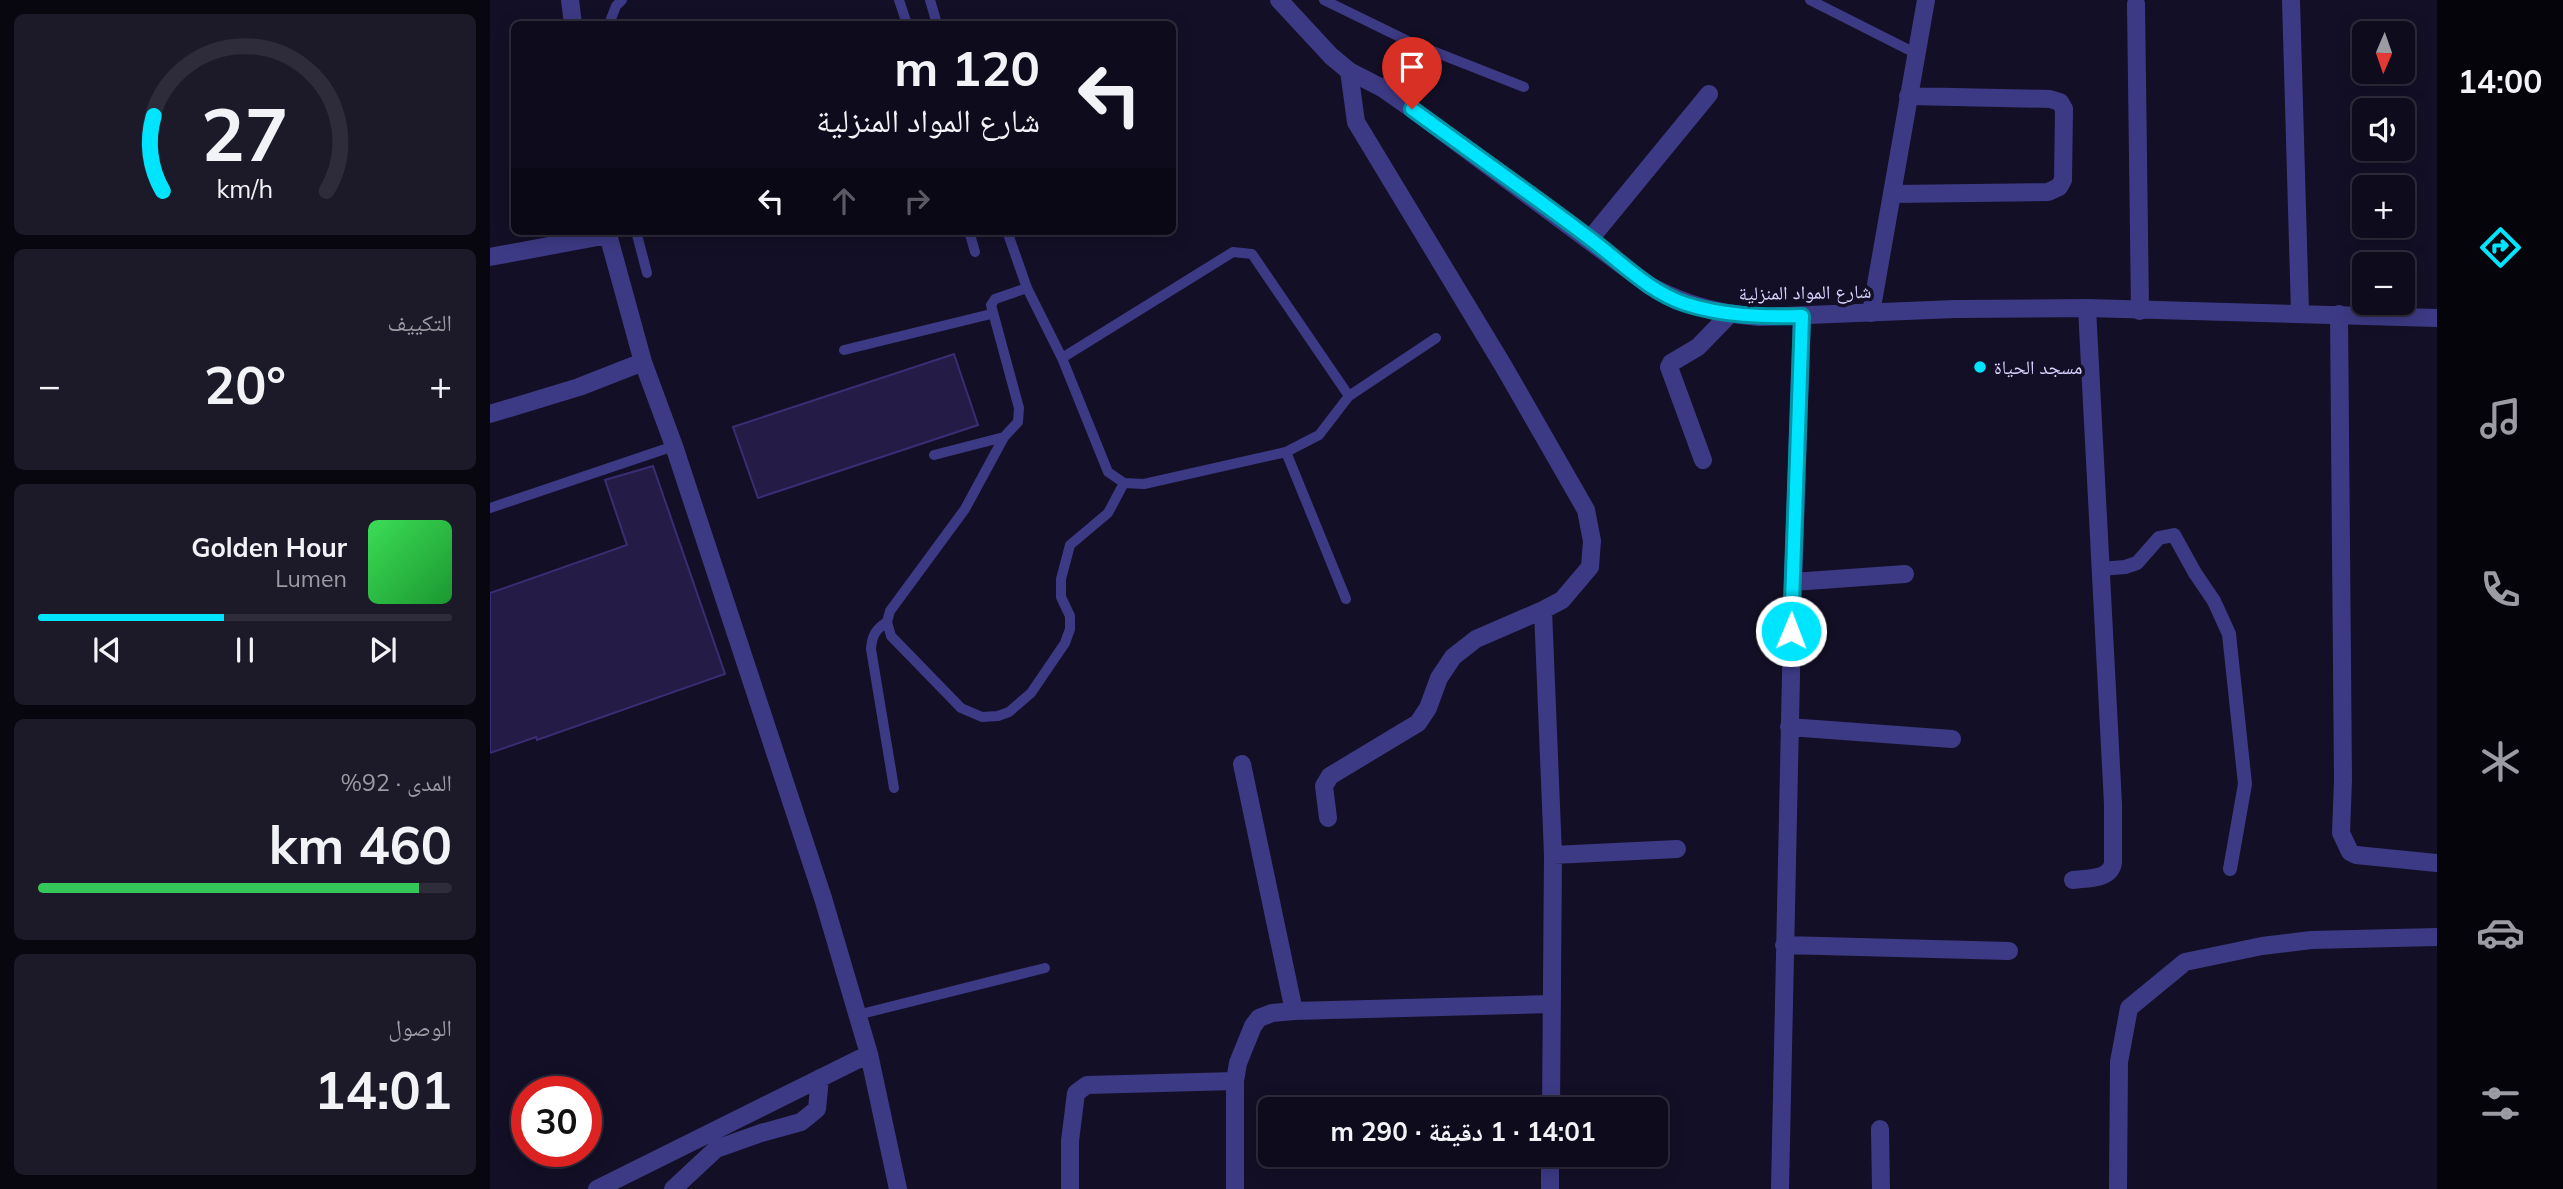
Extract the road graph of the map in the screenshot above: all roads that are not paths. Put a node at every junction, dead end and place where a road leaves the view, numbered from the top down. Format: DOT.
graph roads {
  1 [pos="570,0"];
  2 [pos="622,0"];
  3 [pos="899,0"];
  4 [pos="930,0"];
  5 [pos="1279,0"];
  6 [pos="1324,0"];
  7 [pos="1811,0"];
  8 [pos="1926,0"];
  9 [pos="2291,0"];
  10 [pos="2136,4"];
  11 [pos="573,21"];
  12 [pos="610,21"];
  13 [pos="906,21"];
  14 [pos="936,21"];
  15 [pos="1412,43"];
  16 [pos="1917,54"];
  17 [pos="1349,71"];
  18 [pos="1524,87"];
  19 [pos="1381,88"];
  20 [pos="1709,94"];
  21 [pos="1908,96"];
  22 [pos="1892,194"];
  23 [pos="598,235"];
  24 [pos="609,235"];
  25 [pos="637,235"];
  26 [pos="970,235"];
  27 [pos="1008,235"];
  28 [pos="1590,239"];
  29 [pos="975,252"];
  30 [pos="490,257"];
  31 [pos="647,273"];
  32 [pos="1027,288"];
  33 [pos="2087,308"];
  34 [pos="2140,311"];
  35 [pos="1871,313"];
  36 [pos="2300,313"];
  37 [pos="991,314"];
  38 [pos="1730,314"];
  39 [pos="2339,314"];
  40 [pos="1802,316"];
  41 [pos="2437,318"];
  42 [pos="1436,338"];
  43 [pos="844,350"];
  44 [pos="1062,358"];
  45 [pos="643,362"];
  46 [pos="1349,396"];
  47 [pos="490,414"];
  48 [pos="1003,437"];
  49 [pos="674,446"];
  50 [pos="1286,452"];
  51 [pos="934,454"];
  52 [pos="1703,460"];
  53 [pos="1124,483"];
  54 [pos="490,508"];
  55 [pos="2100,569"];
  56 [pos="1905,574"];
  57 [pos="1793,582"];
  58 [pos="1346,599"];
  59 [pos="1543,610"];
  60 [pos="887,622"];
  61 [pos="1789,727"];
  62 [pos="1952,738"];
  63 [pos="1241,764"];
  64 [pos="894,788"];
  65 [pos="1328,818"];
  66 [pos="1677,849"];
  67 [pos="1553,855"];
  68 [pos="2437,863"];
  69 [pos="2230,869"];
  70 [pos="2073,880"];
  71 [pos="2437,937"];
  72 [pos="1784,945"];
  73 [pos="2009,951"];
  74 [pos="1045,968"];
  75 [pos="1551,1004"];
  76 [pos="1294,1012"];
  77 [pos="858,1015"];
  78 [pos="869,1054"];
  79 [pos="820,1078"];
  80 [pos="1235,1081"];
  81 [pos="1550,1097"];
  82 [pos="1880,1129"];
  83 [pos="1550,1167"];
  84 [pos="597,1189"];
  85 [pos="673,1189"];
  86 [pos="898,1189"];
  87 [pos="1070,1189"];
  88 [pos="1235,1189"];
  89 [pos="1550,1189"];
  90 [pos="1780,1189"];
  91 [pos="1881,1189"];
  92 [pos="2118,1189"];
  1 -- 11 [label="street"];
  2 -- 12 [label="lane"];
  3 -- 13 [label="lane"];
  4 -- 14 [label="lane"];
  5 -- 17 [label="street, شارع المواد المنزلية"];
  6 -- 15 [label="lane"];
  7 -- 16 [label="lane"];
  8 -- 16 [label="street"];
  9 -- 36 [label="street"];
  10 -- 34 [label="street"];
  15 -- 18 [label="lane"];
  15 -- 19 [label="lane"];
  16 -- 21 [label="street"];
  17 -- 19 [label="street, شارع المواد المنزلية"];
  17 -- 59 [label="street"];
  19 -- 28 [label="street, شارع المواد المنزلية"];
  20 -- 28 [label="street"];
  21 -- 22 [label="street"];
  21 -- 22 [label="street"];
  22 -- 35 [label="street"];
  23 -- 30 [label="street"];
  24 -- 45 [label="street"];
  25 -- 31 [label="lane"];
  26 -- 29 [label="lane"];
  27 -- 32 [label="lane"];
  28 -- 38 [label="street, شارع المواد المنزلية"];
  32 -- 37 [label="lane"];
  32 -- 44 [label="lane"];
  33 -- 34 [label="street, شارع المواد المنزلية"];
  33 -- 35 [label="street, شارع المواد المنزلية"];
  33 -- 55 [label="street"];
  34 -- 36 [label="street, شارع المواد المنزلية"];
  35 -- 40 [label="street, شارع المواد المنزلية"];
  36 -- 39 [label="street, شارع المواد المنزلية"];
  37 -- 43 [label="lane"];
  37 -- 48 [label="lane"];
  38 -- 40 [label="street, شارع المواد المنزلية"];
  38 -- 52 [label="street"];
  39 -- 41 [label="street, شارع المواد المنزلية"];
  39 -- 68 [label="street"];
  40 -- 57 [label="street"];
  42 -- 46 [label="lane"];
  44 -- 46 [label="lane"];
  44 -- 53 [label="lane"];
  45 -- 47 [label="street"];
  45 -- 49 [label="street"];
  46 -- 50 [label="lane"];
  48 -- 51 [label="lane"];
  48 -- 60 [label="lane"];
  49 -- 54 [label="lane"];
  49 -- 77 [label="street"];
  50 -- 53 [label="lane"];
  50 -- 58 [label="lane"];
  53 -- 60 [label="lane"];
  55 -- 69 [label="street"];
  55 -- 70 [label="street"];
  56 -- 57 [label="street"];
  57 -- 61 [label="street"];
  59 -- 65 [label="street"];
  59 -- 67 [label="street"];
  60 -- 64 [label="lane"];
  61 -- 62 [label="street"];
  61 -- 72 [label="street"];
  63 -- 76 [label="street"];
  66 -- 67 [label="street"];
  67 -- 75 [label="street"];
  71 -- 92 [label="street"];
  72 -- 73 [label="street"];
  72 -- 90 [label="street"];
  74 -- 77 [label="lane"];
  75 -- 76 [label="street"];
  75 -- 81 [label="street"];
  76 -- 80 [label="street"];
  77 -- 78 [label="street"];
  78 -- 79 [label="street"];
  78 -- 86 [label="street"];
  79 -- 84 [label="street"];
  79 -- 85 [label="street"];
  80 -- 87 [label="street"];
  80 -- 88 [label="street"];
  82 -- 91 [label="street"];
  83 -- 89 [label="street"];
}
